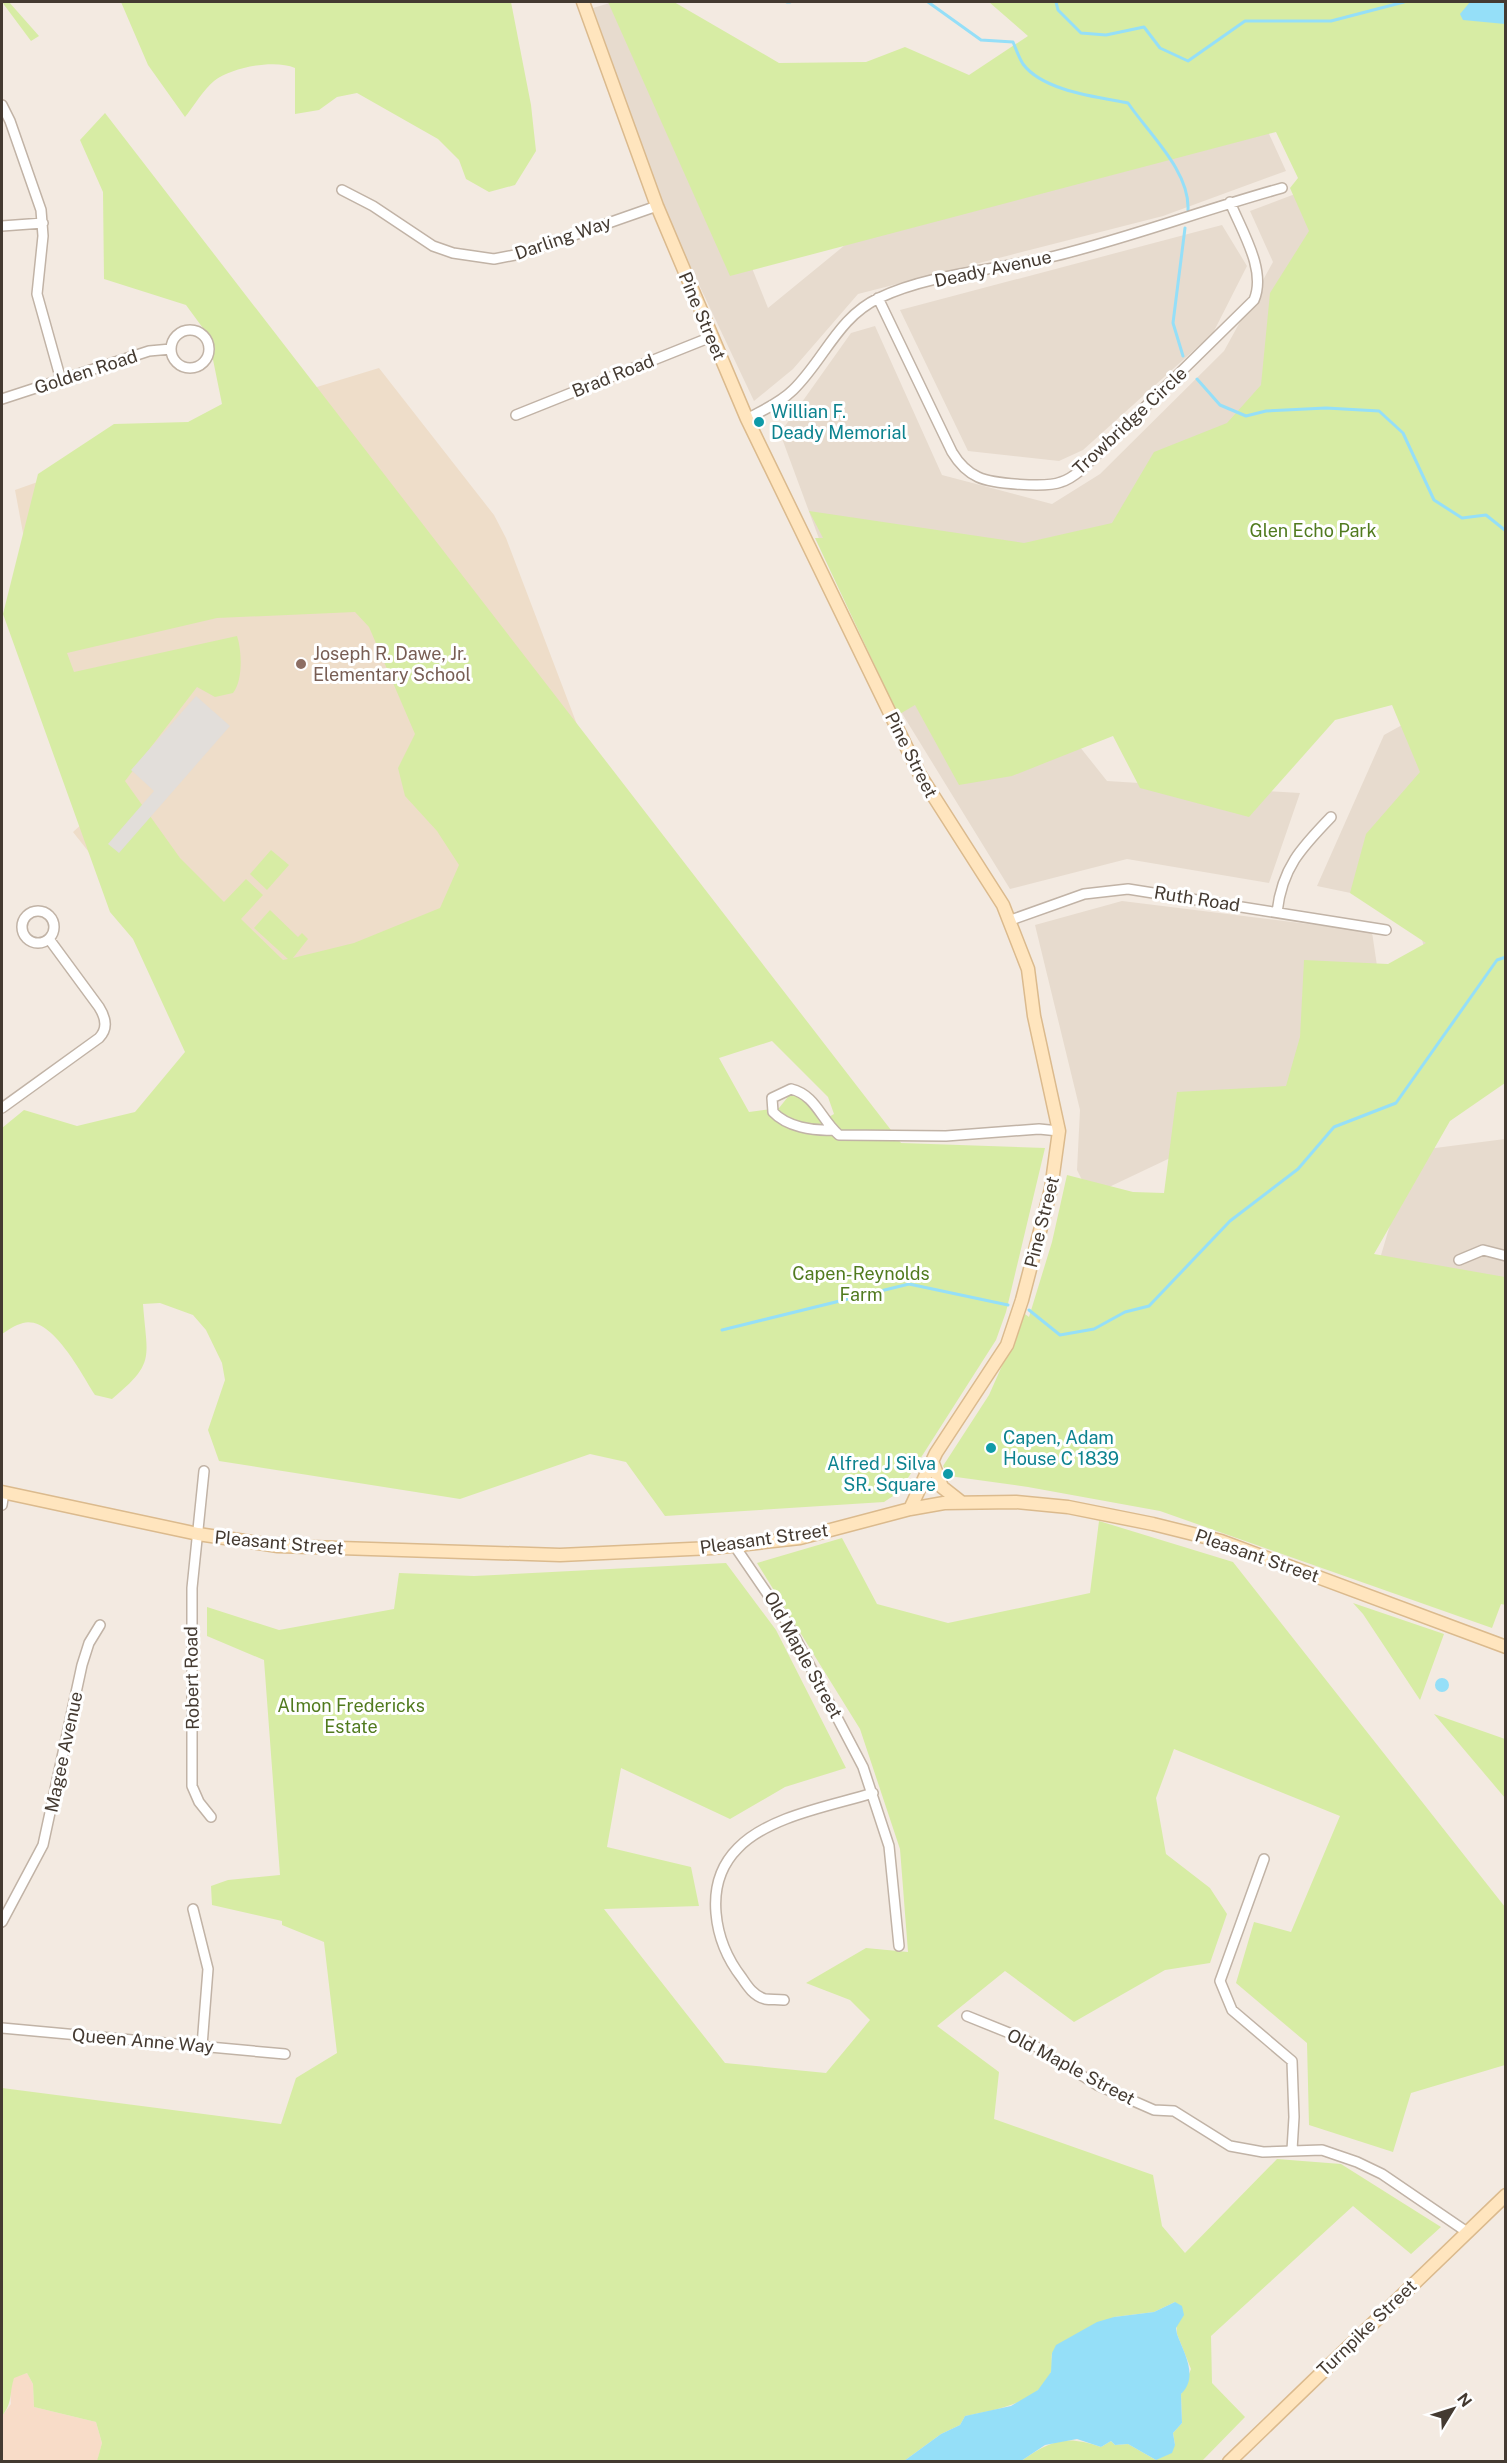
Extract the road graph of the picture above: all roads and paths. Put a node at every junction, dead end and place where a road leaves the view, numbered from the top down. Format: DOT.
graph roads {
  1 [pos="583,2"];
  2 [pos="2,105"];
  3 [pos="1282,188"];
  4 [pos="342,190"];
  5 [pos="1230,202"];
  6 [pos="657,206"];
  7 [pos="43,223"];
  8 [pos="2,226"];
  9 [pos="878,298"];
  10 [pos="711,338"];
  11 [pos="171,349"];
  12 [pos="61,380"];
  13 [pos="2,399"];
  14 [pos="516,415"];
  15 [pos="747,419"];
  16 [pos="1331,817"];
  17 [pos="1277,912"];
  18 [pos="1011,920"];
  19 [pos="1386,930"];
  20 [pos="49,939"];
  21 [pos="2,1108"];
  22 [pos="833,1130"];
  23 [pos="1059,1131"];
  24 [pos="1506,1256"];
  25 [pos="1459,1260"];
  26 [pos="932,1461"];
  27 [pos="204,1471"];
  28 [pos="2,1496"];
  29 [pos="961,1502"];
  30 [pos="910,1509"];
  31 [pos="198,1534"];
  32 [pos="734,1545"];
  33 [pos="100,1625"];
  34 [pos="1506,1647"];
  35 [pos="873,1793"];
  36 [pos="211,1817"];
  37 [pos="1264,1859"];
  38 [pos="193,1909"];
  39 [pos="2,1922"];
  40 [pos="898,1946"];
  41 [pos="784,2000"];
  42 [pos="967,2016"];
  43 [pos="2,2028"];
  44 [pos="202,2046"];
  45 [pos="285,2054"];
  46 [pos="1292,2150"];
  47 [pos="1506,2195"];
  48 [pos="1467,2232"];
  49 [pos="1229,2462"];
  1 -- 6 [label="street, Pine Street"];
  2 -- 7 [label="street"];
  3 -- 5 [label="street, Deady Avenue"];
  4 -- 6 [label="street, Darling Way"];
  5 -- 9 [label="street, Deady Avenue"];
  5 -- 9 [label="street, Trowbridge Circle"];
  6 -- 10 [label="street, Pine Street"];
  7 -- 8 [label="street"];
  7 -- 12 [label="street"];
  9 -- 15 [label="street, Deady Avenue"];
  10 -- 14 [label="street, Brad Road"];
  10 -- 15 [label="street, Pine Street"];
  11 -- 11 [label="street"];
  11 -- 12 [label="street, Golden Road"];
  12 -- 13 [label="street, Golden Road"];
  15 -- 18 [label="street, Pine Street"];
  16 -- 17 [label="street"];
  17 -- 18 [label="street, Ruth Road"];
  17 -- 19 [label="street, Ruth Road"];
  18 -- 23 [label="street, Pine Street"];
  20 -- 21 [label="street"];
  22 -- 22 [label="street"];
  22 -- 23 [label="street"];
  23 -- 26 [label="street, Pine Street"];
  24 -- 25 [label="street"];
  26 -- 29 [label="street"];
  26 -- 30 [label="street, Pine Street"];
  27 -- 31 [label="street, Robert Road"];
  28 -- 31 [label="street, Pleasant Street"];
  29 -- 30 [label="street, Pleasant Street"];
  29 -- 34 [label="street, Pleasant Street"];
  30 -- 32 [label="street, Pleasant Street"];
  31 -- 32 [label="street, Pleasant Street"];
  31 -- 36 [label="street, Robert Road"];
  32 -- 35 [label="street, Old Maple Street"];
  33 -- 39 [label="street, Magee Avenue"];
  35 -- 40 [label="street, Old Maple Street"];
  35 -- 41 [label="street"];
  37 -- 46 [label="street"];
  38 -- 44 [label="street"];
  42 -- 46 [label="street, Old Maple Street"];
  43 -- 44 [label="street, Queen Anne Way"];
  44 -- 45 [label="street, Queen Anne Way"];
  46 -- 48 [label="street, Old Maple Street"];
  47 -- 48 [label="street, Turnpike Street"];
  48 -- 49 [label="street, Turnpike Street"];
}
